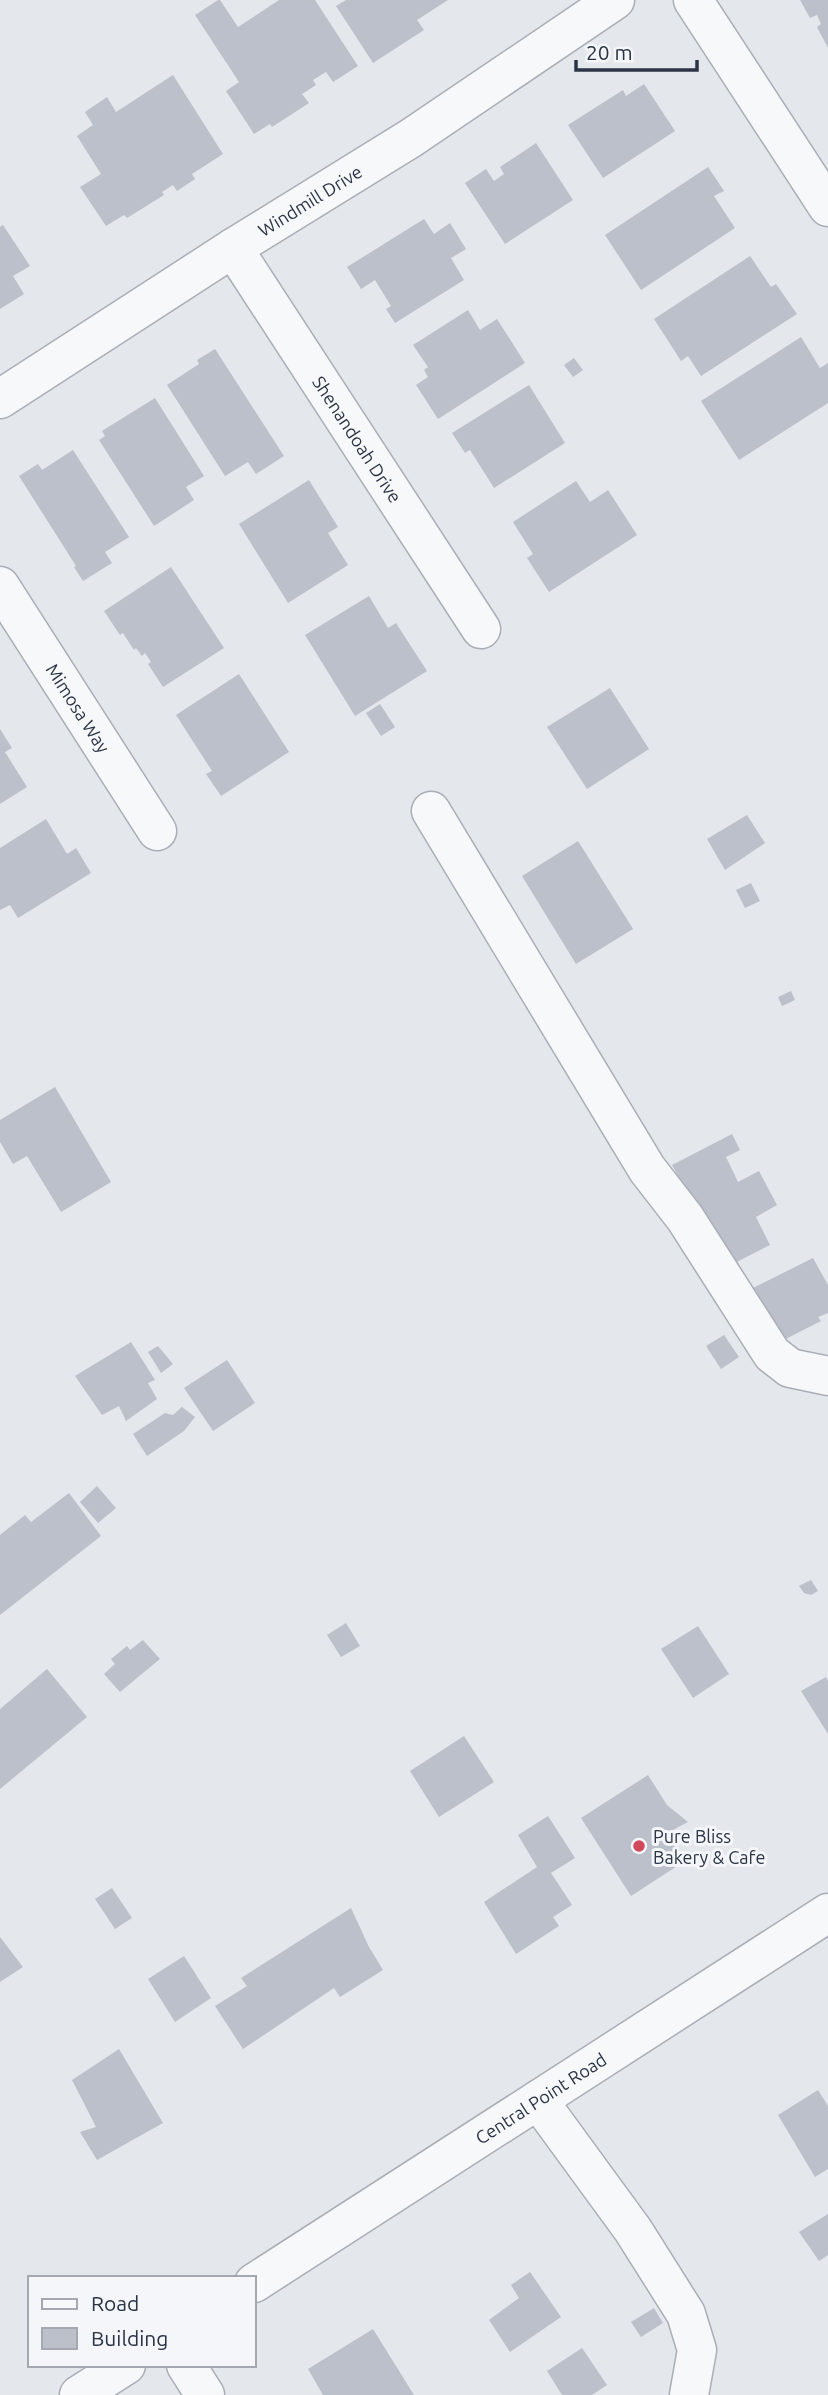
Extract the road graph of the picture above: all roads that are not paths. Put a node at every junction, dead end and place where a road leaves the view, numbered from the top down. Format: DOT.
graph roads {
  1 [pos="615,0"];
  2 [pos="693,0"];
  3 [pos="828,206"];
  4 [pos="233,248"];
  5 [pos="0,399"];
  6 [pos="0,586"];
  7 [pos="481,629"];
  8 [pos="431,811"];
  9 [pos="157,831"];
  10 [pos="828,1376"];
  11 [pos="828,1913"];
  12 [pos="538,2101"];
  13 [pos="256,2282"];
  14 [pos="123,2367"];
  15 [pos="187,2367"];
  16 [pos="79,2395"];
  17 [pos="205,2395"];
  18 [pos="689,2395"];
  1 -- 4 [label="street, Windmill Drive"];
  2 -- 3 [label="street"];
  4 -- 5 [label="street, Windmill Drive"];
  4 -- 7 [label="street, Shenandoah Drive"];
  6 -- 9 [label="street, Mimosa Way"];
  8 -- 10 [label="street"];
  11 -- 12 [label="street, Central Point Road"];
  12 -- 13 [label="street, Central Point Road"];
  12 -- 18 [label="street"];
  14 -- 16 [label="street"];
  15 -- 17 [label="street"];
}
